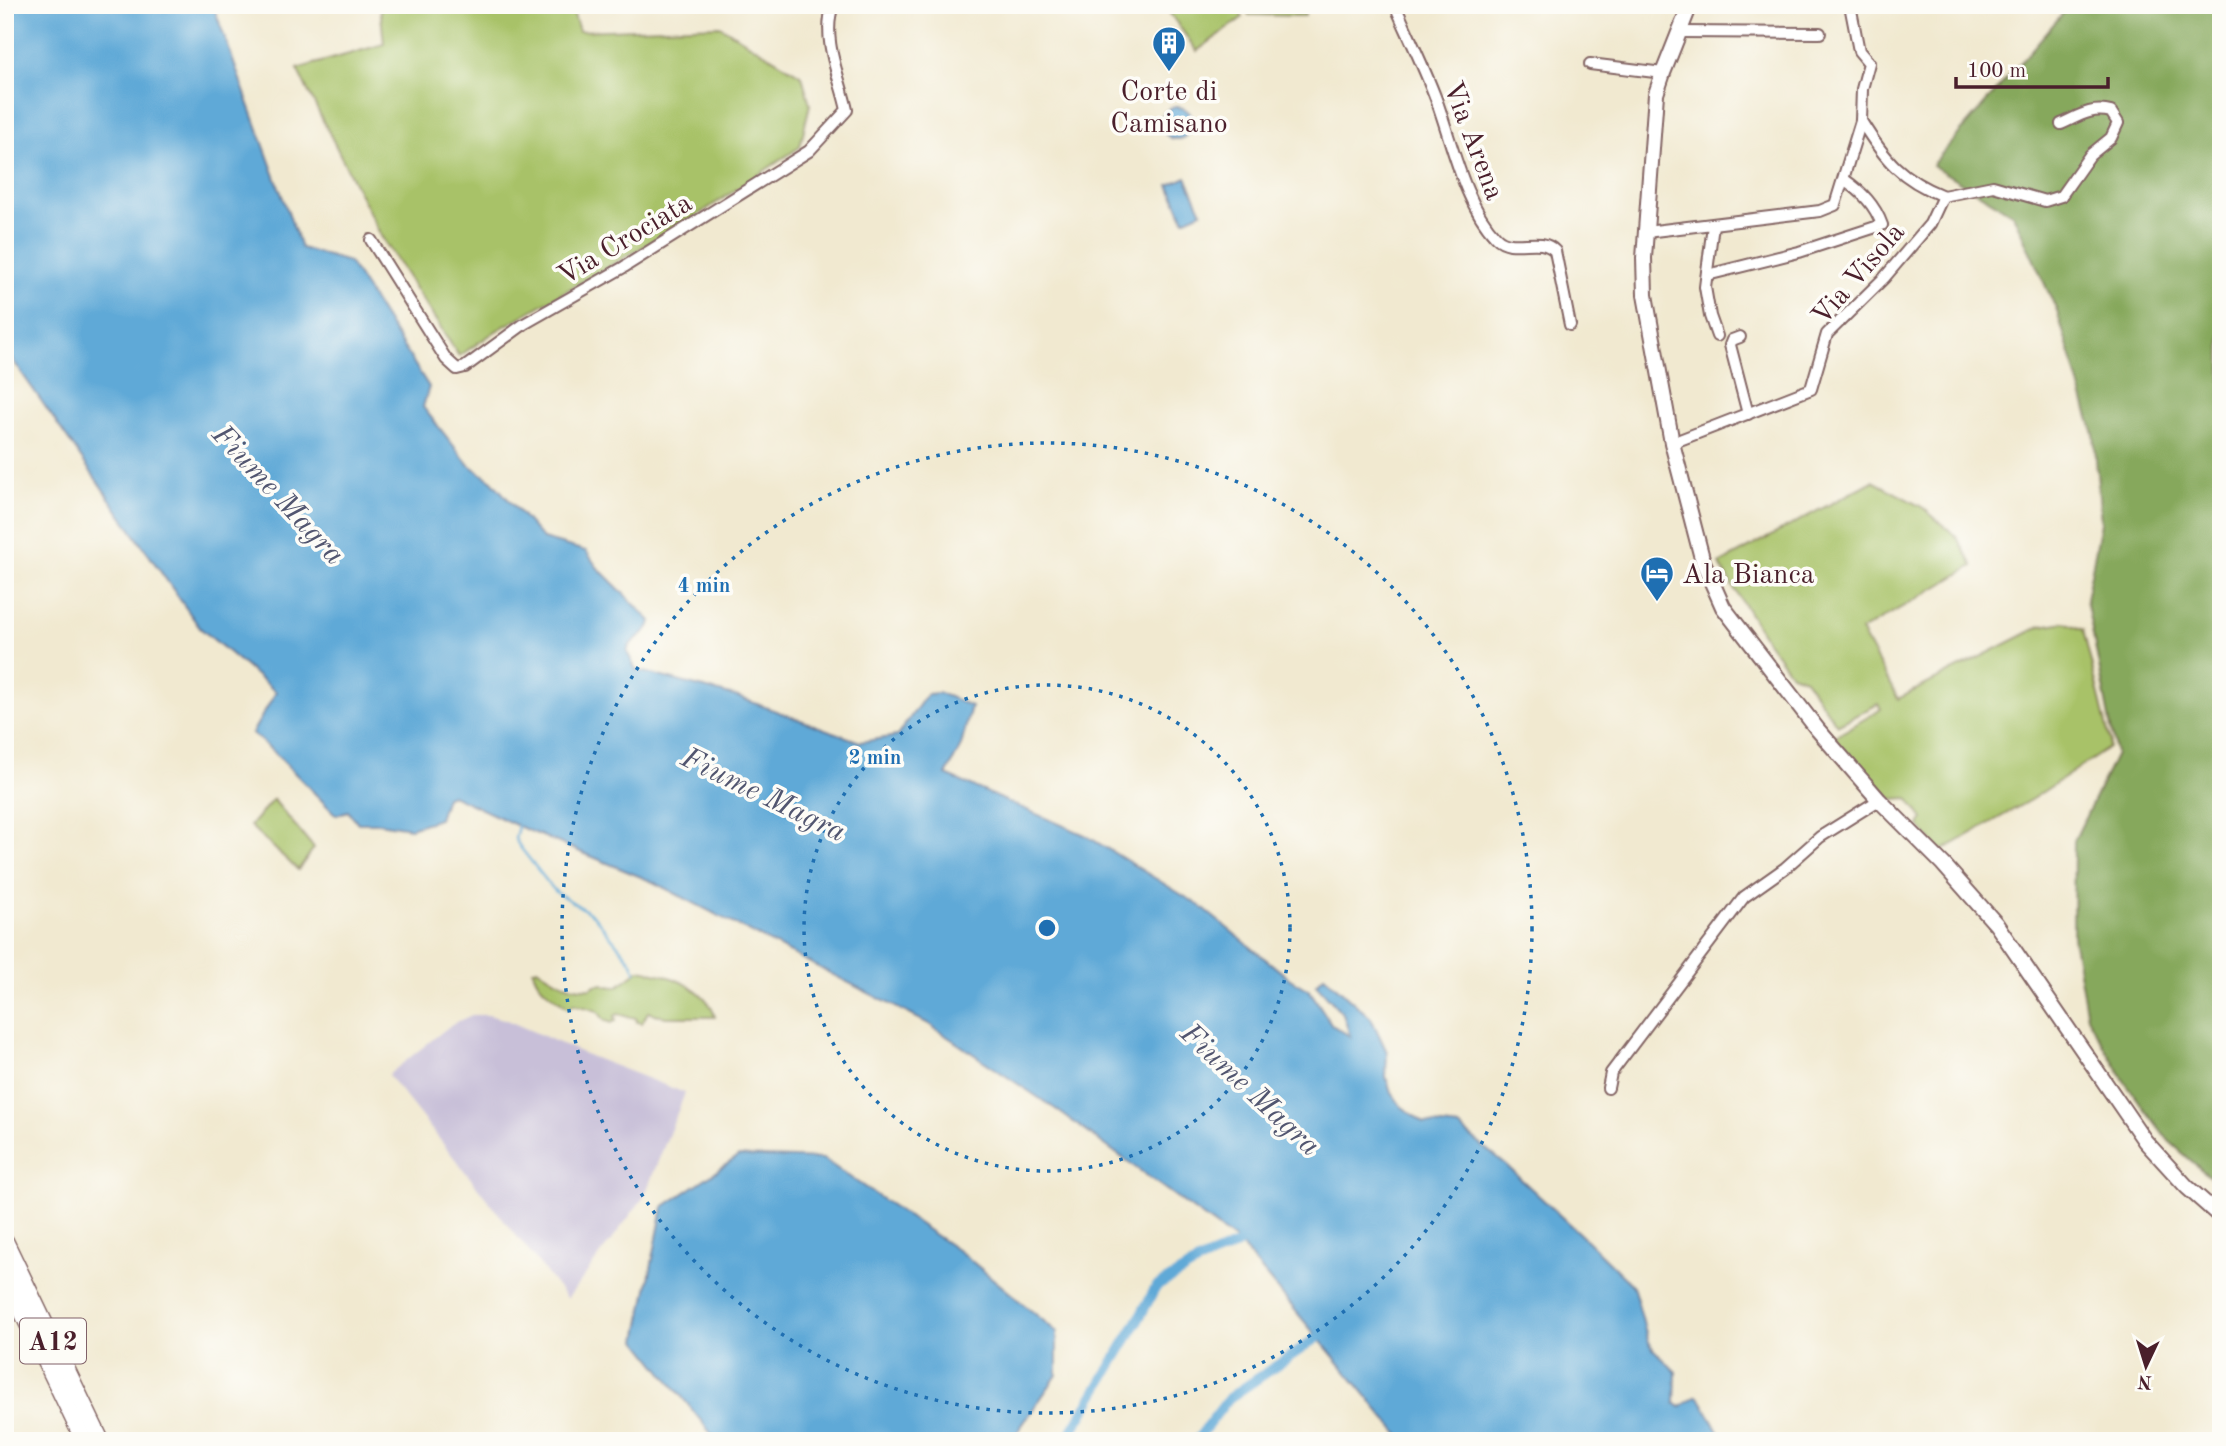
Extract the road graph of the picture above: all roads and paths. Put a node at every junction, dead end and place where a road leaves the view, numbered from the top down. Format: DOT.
graph roads {
  1 [pos="833,5"];
  2 [pos="1395,5"];
  3 [pos="1690,5"];
  4 [pos="1850,5"];
  5 [pos="1680,32"];
  6 [pos="1821,33"];
  7 [pos="1590,64"];
  8 [pos="1662,73"];
  9 [pos="1861,121"];
  10 [pos="2061,124"];
  11 [pos="1845,180"];
  12 [pos="1943,196"];
  13 [pos="1713,225"];
  14 [pos="1646,232"];
  15 [pos="371,240"];
  16 [pos="1707,275"];
  17 [pos="1570,325"];
  18 [pos="1717,336"];
  19 [pos="1740,337"];
  20 [pos="1748,414"];
  21 [pos="1672,443"];
  22 [pos="1879,800"];
  23 [pos="1608,1088"];
  24 [pos="2221,1217"];
  25 [pos="5,1241"];
  26 [pos="5,1276"];
  27 [pos="84,1441"];
  28 [pos="101,1441"];
  1 -- 15 [label="street, Via Crociata"];
  2 -- 17 [label="street, Via Arena"];
  3 -- 5 [label="main road"];
  4 -- 9 [label="street"];
  5 -- 6 [label="street"];
  5 -- 8 [label="main road"];
  7 -- 8 [label="street"];
  8 -- 14 [label="main road"];
  9 -- 11 [label="street"];
  9 -- 12 [label="street, Via Visola"];
  10 -- 12 [label="street"];
  11 -- 13 [label="street"];
  11 -- 16 [label="street, Via Visola"];
  12 -- 20 [label="street, Via Visola"];
  13 -- 14 [label="street"];
  13 -- 16 [label="street"];
  14 -- 21 [label="main road"];
  16 -- 18 [label="street"];
  19 -- 20 [label="street"];
  20 -- 21 [label="street, Via Visola"];
  21 -- 22 [label="main road"];
  22 -- 23 [label="street"];
  22 -- 24 [label="main road"];
  25 -- 28 [label="highway, A12"];
  26 -- 27 [label="highway, A12"];
}
